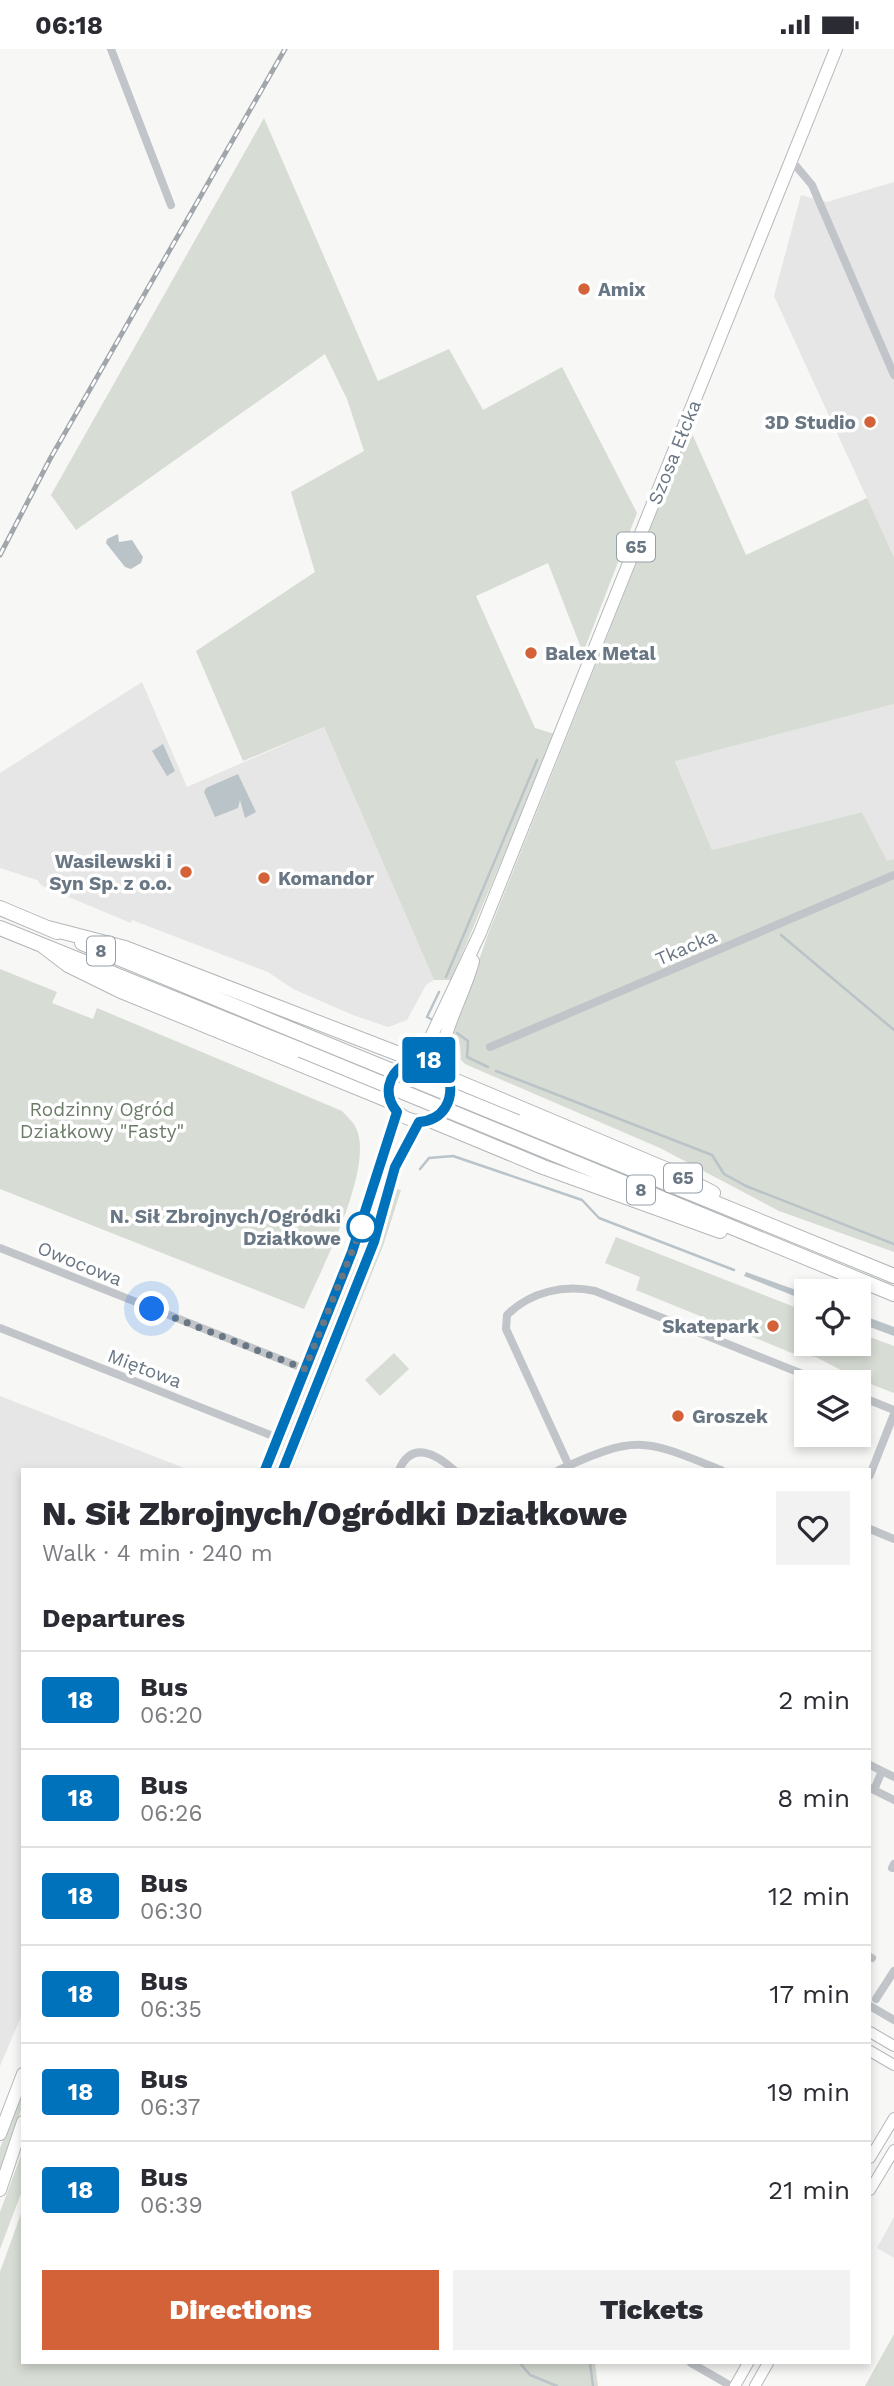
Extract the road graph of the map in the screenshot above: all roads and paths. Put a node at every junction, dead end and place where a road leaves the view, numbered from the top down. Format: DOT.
graph roads {
  1 [pos="111,49"];
  2 [pos="836,49"];
  3 [pos="791,160"];
  4 [pos="171,205"];
  5 [pos="894,375"];
  6 [pos="894,875"];
  7 [pos="0,908"];
  8 [pos="0,928"];
  9 [pos="48,928"];
  10 [pos="480,933"];
  11 [pos="43,946"];
  12 [pos="454,988"];
  13 [pos="460,1003"];
  14 [pos="490,1047"];
  15 [pos="416,1059"];
  16 [pos="445,1072"];
  17 [pos="394,1107"];
  18 [pos="425,1121"];
  19 [pos="759,1221"];
  20 [pos="772,1244"];
  21 [pos="0,1248"];
  22 [pos="352,1252"];
  23 [pos="369,1257"];
  24 [pos="894,1275"];
  25 [pos="894,1294"];
  26 [pos="0,1328"];
  27 [pos="305,1369"];
  28 [pos="794,1371"];
  29 [pos="871,1401"];
  30 [pos="894,1412"];
  31 [pos="278,1439"];
  32 [pos="569,1466"];
  33 [pos="266,1468"];
  34 [pos="284,1468"];
  35 [pos="400,1468"];
  36 [pos="452,1468"];
  37 [pos="564,1468"];
  38 [pos="716,1468"];
  39 [pos="871,1472"];
  40 [pos="871,1529"];
  41 [pos="894,1539"];
  42 [pos="871,1765"];
  43 [pos="883,1771"];
  44 [pos="894,1777"];
  45 [pos="872,1789"];
  46 [pos="894,1800"];
  47 [pos="894,1971"];
  48 [pos="873,2003"];
  49 [pos="894,2020"];
  50 [pos="871,2033"];
  51 [pos="894,2046"];
  52 [pos="871,2052"];
  53 [pos="894,2065"];
  54 [pos="21,2079"];
  55 [pos="894,2117"];
  56 [pos="21,2128"];
  57 [pos="0,2134"];
  58 [pos="894,2150"];
  59 [pos="871,2156"];
  60 [pos="871,2188"];
  61 [pos="0,2190"];
  62 [pos="693,2364"];
  63 [pos="747,2364"];
  64 [pos="767,2364"];
  65 [pos="733,2386"];
  66 [pos="755,2386"];
  1 -- 4 [label="street"];
  2 -- 3 [label="main road, Szosa Ełcka / 65"];
  3 -- 5 [label="street"];
  3 -- 10 [label="main road, Szosa Ełcka / 65"];
  6 -- 14 [label="street, Tkacka"];
  7 -- 9 [label="highway, 8"];
  8 -- 11 [label="highway, 8"];
  9 -- 15 [label="highway"];
  9 -- 19 [label="highway, 8, bridge"];
  10 -- 12 [label="main road, Szosa Ełcka / 65"];
  10 -- 13 [label="main road, Szosa Ełcka / 65"];
  11 -- 17 [label="highway"];
  11 -- 20 [label="highway, 8, bridge"];
  12 -- 13 [label="main road"];
  12 -- 15 [label="main road, Szosa Ełcka / 65"];
  13 -- 16 [label="main road, Szosa Ełcka / 65"];
  15 -- 16 [label="main road, 65"];
  15 -- 17 [label="main road, 65"];
  16 -- 18 [label="main road, 65"];
  16 -- 19 [label="highway, 65"];
  17 -- 18 [label="main road, 65"];
  17 -- 22 [label="main road"];
  18 -- 20 [label="highway, 65"];
  18 -- 23 [label="main road"];
  19 -- 24 [label="highway, 8"];
  20 -- 25 [label="highway, 8"];
  21 -- 27 [label="street, Owocowa"];
  22 -- 23 [label="main road"];
  22 -- 27 [label="main road"];
  23 -- 34 [label="main road"];
  26 -- 31 [label="street, Miętowa"];
  27 -- 31 [label="main road"];
  28 -- 32 [label="street"];
  29 -- 30 [label="street"];
  30 -- 39 [label="street"];
  31 -- 33 [label="main road"];
  32 -- 37 [label="street"];
  32 -- 38 [label="street"];
  35 -- 36 [label="street"];
  40 -- 41 [label="street"];
  42 -- 43 [label="street"];
  43 -- 44 [label="street"];
  43 -- 45 [label="street"];
  45 -- 46 [label="street"];
  47 -- 48 [label="street"];
  48 -- 49 [label="street"];
  50 -- 51 [label="street"];
  52 -- 53 [label="street"];
  54 -- 57 [label="main road"];
  55 -- 59 [label="street"];
  56 -- 61 [label="main road"];
  58 -- 60 [label="street"];
  62 -- 65 [label="street"];
  63 -- 65 [label="street"];
  64 -- 66 [label="street"];
}
